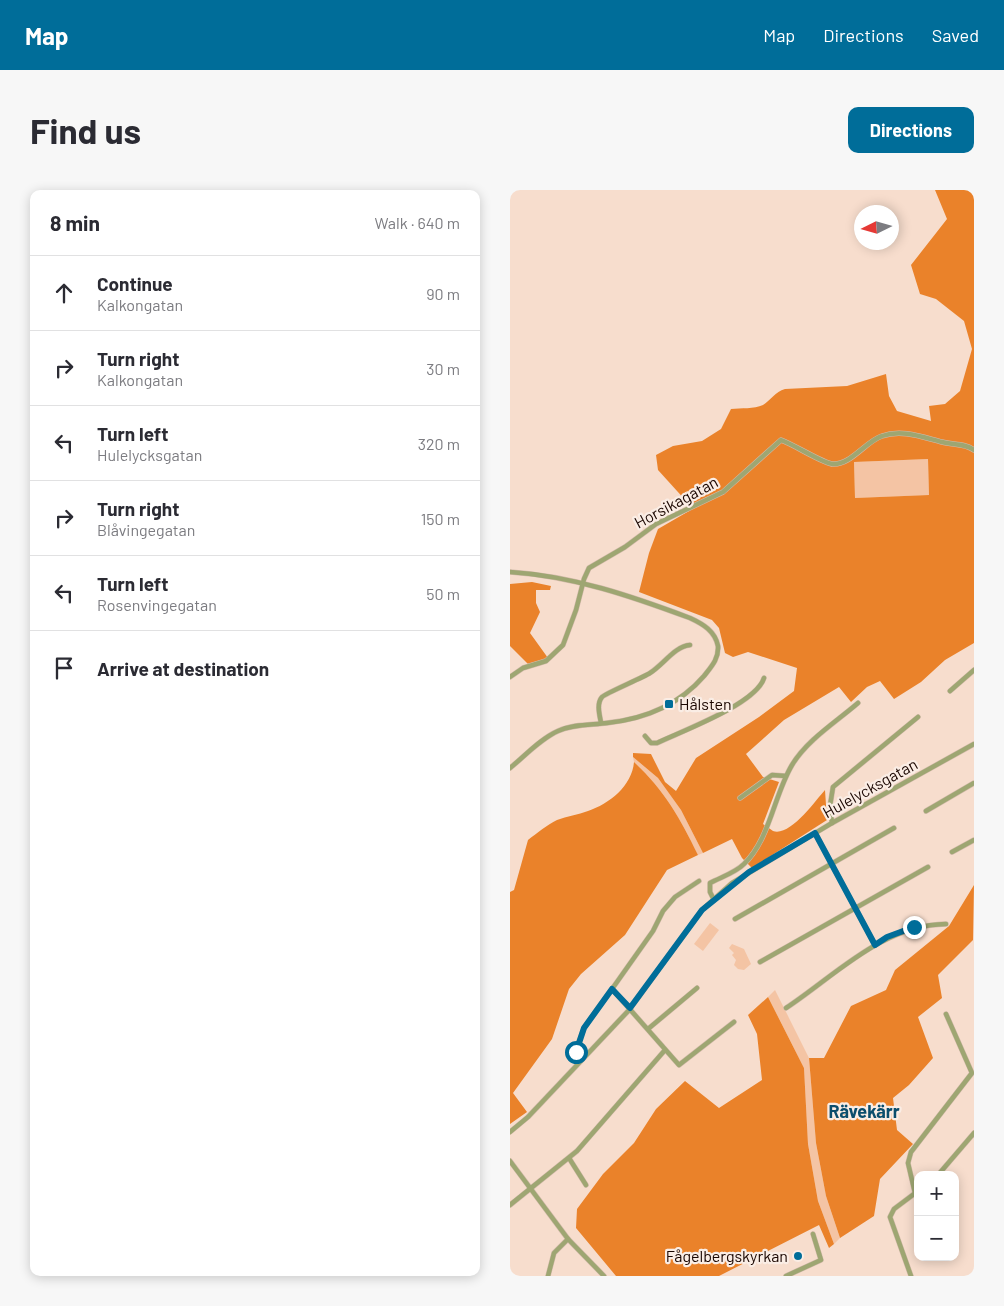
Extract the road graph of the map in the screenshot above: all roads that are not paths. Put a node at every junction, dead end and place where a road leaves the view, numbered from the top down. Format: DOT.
graph roads {
  1 [pos="974,450"];
  2 [pos="510,572"];
  3 [pos="582,582"];
  4 [pos="690,645"];
  5 [pos="974,670"];
  6 [pos="510,678"];
  7 [pos="764,678"];
  8 [pos="950,690"];
  9 [pos="858,703"];
  10 [pos="918,717"];
  11 [pos="601,723"];
  12 [pos="645,736"];
  13 [pos="974,744"];
  14 [pos="510,768"];
  15 [pos="786,776"];
  16 [pos="974,783"];
  17 [pos="740,798"];
  18 [pos="926,811"];
  19 [pos="832,823"];
  20 [pos="894,828"];
  21 [pos="815,833"];
  22 [pos="974,840"];
  23 [pos="952,852"];
  24 [pos="832,865"];
  25 [pos="928,867"];
  26 [pos="699,881"];
  27 [pos="714,900"];
  28 [pos="854,908"];
  29 [pos="735,919"];
  30 [pos="946,924"];
  31 [pos="875,945"];
  32 [pos="760,962"];
  33 [pos="696,988"];
  34 [pos="612,989"];
  35 [pos="630,1008"];
  36 [pos="786,1008"];
  37 [pos="946,1014"];
  38 [pos="734,1022"];
  39 [pos="648,1029"];
  40 [pos="665,1050"];
  41 [pos="574,1055"];
  42 [pos="510,1132"];
  43 [pos="974,1133"];
  44 [pos="569,1158"];
  45 [pos="510,1161"];
  46 [pos="941,1171"];
  47 [pos="586,1185"];
  48 [pos="914,1185"];
  49 [pos="530,1189"];
  50 [pos="914,1193"];
  51 [pos="510,1205"];
  52 [pos="812,1234"];
  53 [pos="568,1239"];
  54 [pos="548,1276"];
  55 [pos="604,1276"];
  56 [pos="786,1276"];
  57 [pos="911,1276"];
  1 -- 3 [label="street, Horsikagatan"];
  2 -- 3 [label="street"];
  3 -- 6 [label="street"];
  3 -- 11 [label="street"];
  4 -- 11 [label="street"];
  5 -- 8 [label="street"];
  7 -- 12 [label="street"];
  9 -- 15 [label="street"];
  10 -- 19 [label="street"];
  11 -- 14 [label="street"];
  13 -- 19 [label="street, Hulelycksgatan"];
  15 -- 17 [label="street"];
  15 -- 27 [label="street"];
  16 -- 18 [label="street"];
  19 -- 21 [label="street, Hulelycksgatan"];
  20 -- 24 [label="street"];
  21 -- 24 [label="street"];
  21 -- 27 [label="street, Hulelycksgatan"];
  22 -- 23 [label="street"];
  24 -- 28 [label="street"];
  24 -- 29 [label="street"];
  25 -- 28 [label="street"];
  26 -- 34 [label="street"];
  27 -- 35 [label="street, Hulelycksgatan"];
  28 -- 31 [label="street"];
  28 -- 32 [label="street"];
  30 -- 31 [label="street"];
  31 -- 36 [label="street"];
  33 -- 39 [label="street"];
  34 -- 35 [label="street"];
  34 -- 41 [label="street"];
  35 -- 39 [label="street"];
  35 -- 42 [label="street, Hulelycksgatan"];
  37 -- 48 [label="street"];
  38 -- 40 [label="street"];
  39 -- 40 [label="street"];
  40 -- 44 [label="street"];
  43 -- 46 [label="street"];
  44 -- 47 [label="street"];
  44 -- 49 [label="street"];
  45 -- 49 [label="street"];
  49 -- 51 [label="street"];
  49 -- 53 [label="street"];
  50 -- 57 [label="street"];
  52 -- 56 [label="street"];
  53 -- 54 [label="street"];
  53 -- 55 [label="street"];
}
